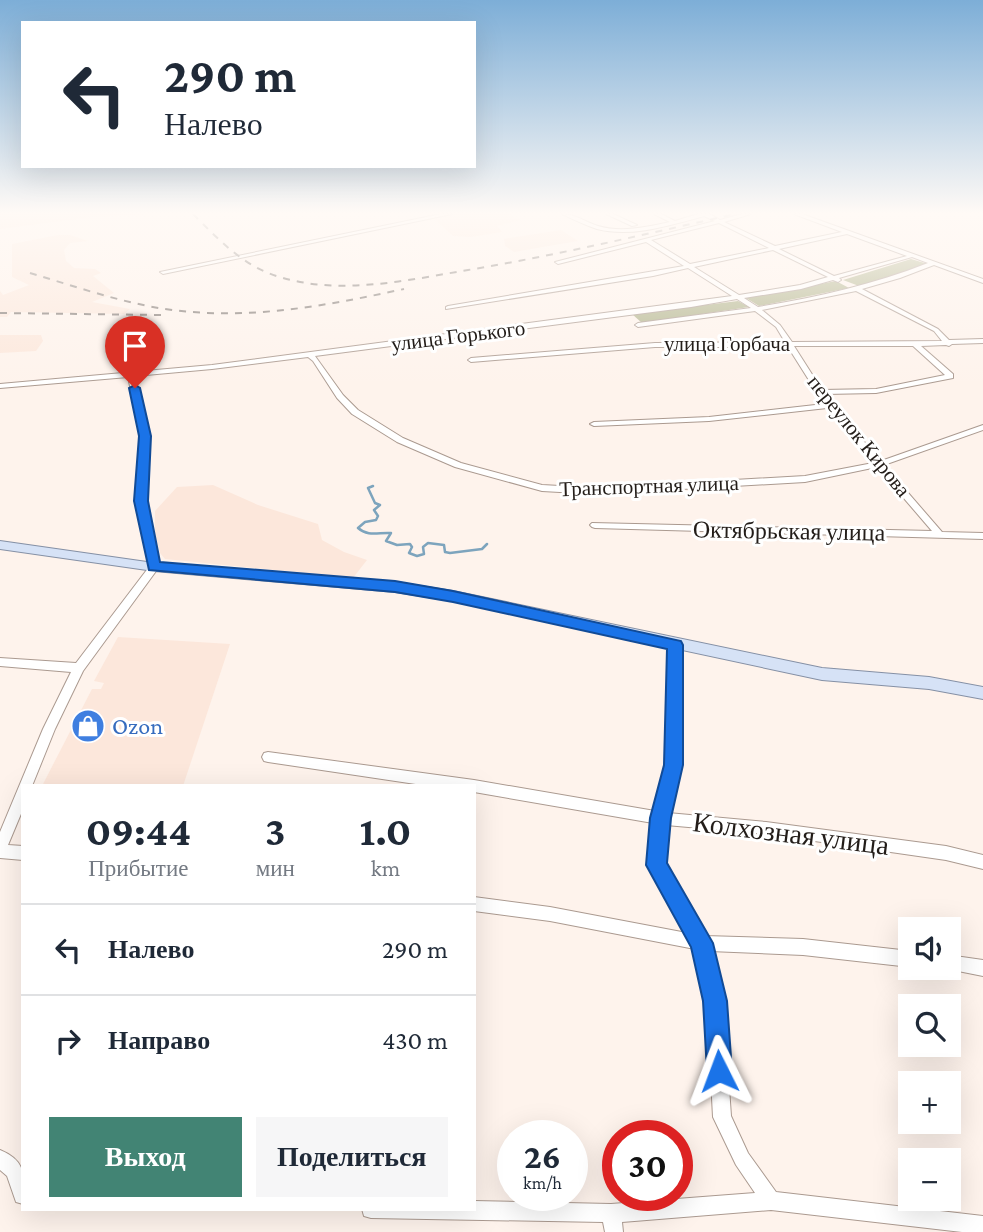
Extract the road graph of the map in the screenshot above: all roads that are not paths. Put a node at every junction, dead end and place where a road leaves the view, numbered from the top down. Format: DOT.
graph roads {
  1 [pos="665,271"];
  2 [pos="694,271"];
  3 [pos="820,271"];
  4 [pos="860,271"];
  5 [pos="911,271"];
  6 [pos="954,271"];
  7 [pos="835,279"];
  8 [pos="983,281"];
  9 [pos="855,288"];
  10 [pos="738,298"];
  11 [pos="447,307"];
  12 [pos="755,308"];
  13 [pos="627,314"];
  14 [pos="638,325"];
  15 [pos="983,341"];
  16 [pos="789,344"];
  17 [pos="915,344"];
  18 [pos="949,344"];
  19 [pos="655,345"];
  20 [pos="309,354"];
  21 [pos="471,360"];
  22 [pos="131,373"];
  23 [pos="0,386"];
  24 [pos="821,392"];
  25 [pos="830,406"];
  26 [pos="594,424"];
  27 [pos="983,427"];
  28 [pos="880,464"];
  29 [pos="594,525"];
  30 [pos="938,533"];
  31 [pos="983,536"];
  32 [pos="0,545"];
  33 [pos="154,566"];
  34 [pos="675,645"];
  35 [pos="0,662"];
  36 [pos="79,668"];
  37 [pos="983,693"];
  38 [pos="268,757"];
  39 [pos="26,784"];
  40 [pos="458,784"];
  41 [pos="476,787"];
  42 [pos="21,797"];
  43 [pos="660,818"];
  44 [pos="0,849"];
  45 [pos="21,853"];
  46 [pos="983,862"];
  47 [pos="476,904"];
  48 [pos="701,943"];
  49 [pos="898,958"];
  50 [pos="961,965"];
  51 [pos="983,968"];
  52 [pos="0,1159"];
  53 [pos="21,1189"];
  54 [pos="771,1201"];
  55 [pos="476,1211"];
  56 [pos="611,1213"];
  57 [pos="983,1225"];
  58 [pos="614,1232"];
  1 -- 11 [label="street"];
  2 -- 10 [label="street, переулок Кирова"];
  3 -- 7 [label="street"];
  4 -- 7 [label="street, улица Горького"];
  5 -- 9 [label="street"];
  6 -- 8 [label="street"];
  7 -- 9 [label="street"];
  7 -- 10 [label="street, улица Горького"];
  9 -- 12 [label="street"];
  9 -- 18 [label="street"];
  10 -- 12 [label="street, переулок Кирова"];
  10 -- 13 [label="street, улица Горького"];
  12 -- 14 [label="street"];
  12 -- 16 [label="street, переулок Кирова"];
  13 -- 14 [label="street"];
  13 -- 20 [label="street, улица Горького"];
  14 -- 19 [label="street"];
  15 -- 18 [label="street, улица Горбача"];
  16 -- 17 [label="street, улица Горбача"];
  16 -- 19 [label="street, улица Горбача"];
  16 -- 24 [label="street, переулок Кирова"];
  17 -- 18 [label="street, улица Горбача"];
  17 -- 24 [label="street"];
  19 -- 21 [label="street, улица Горбача"];
  20 -- 22 [label="street, улица Горького"];
  20 -- 28 [label="street, Транспортная улица"];
  22 -- 23 [label="street, улица Горького"];
  22 -- 33 [label="street"];
  24 -- 25 [label="street, переулок Кирова"];
  25 -- 26 [label="street"];
  25 -- 28 [label="street, переулок Кирова"];
  27 -- 28 [label="street, Транспортная улица"];
  28 -- 30 [label="street, переулок Кирова"];
  29 -- 30 [label="street, Октябрьская улица"];
  30 -- 31 [label="street, Октябрьская улица"];
  32 -- 33 [label="main road"];
  33 -- 34 [label="main road"];
  33 -- 36 [label="street"];
  34 -- 37 [label="main road"];
  34 -- 43 [label="street"];
  35 -- 36 [label="street"];
  36 -- 39 [label="street"];
  38 -- 40 [label="street, Колхозная улица"];
  41 -- 43 [label="street, Колхозная улица"];
  42 -- 44 [label="street"];
  43 -- 46 [label="street, Колхозная улица"];
  43 -- 48 [label="street"];
  44 -- 45 [label="street"];
  47 -- 48 [label="street"];
  48 -- 49 [label="street"];
  48 -- 54 [label="street"];
  50 -- 51 [label="street"];
  52 -- 53 [label="street"];
  54 -- 56 [label="street"];
  54 -- 57 [label="street"];
  55 -- 56 [label="street"];
  56 -- 58 [label="street"];
}
